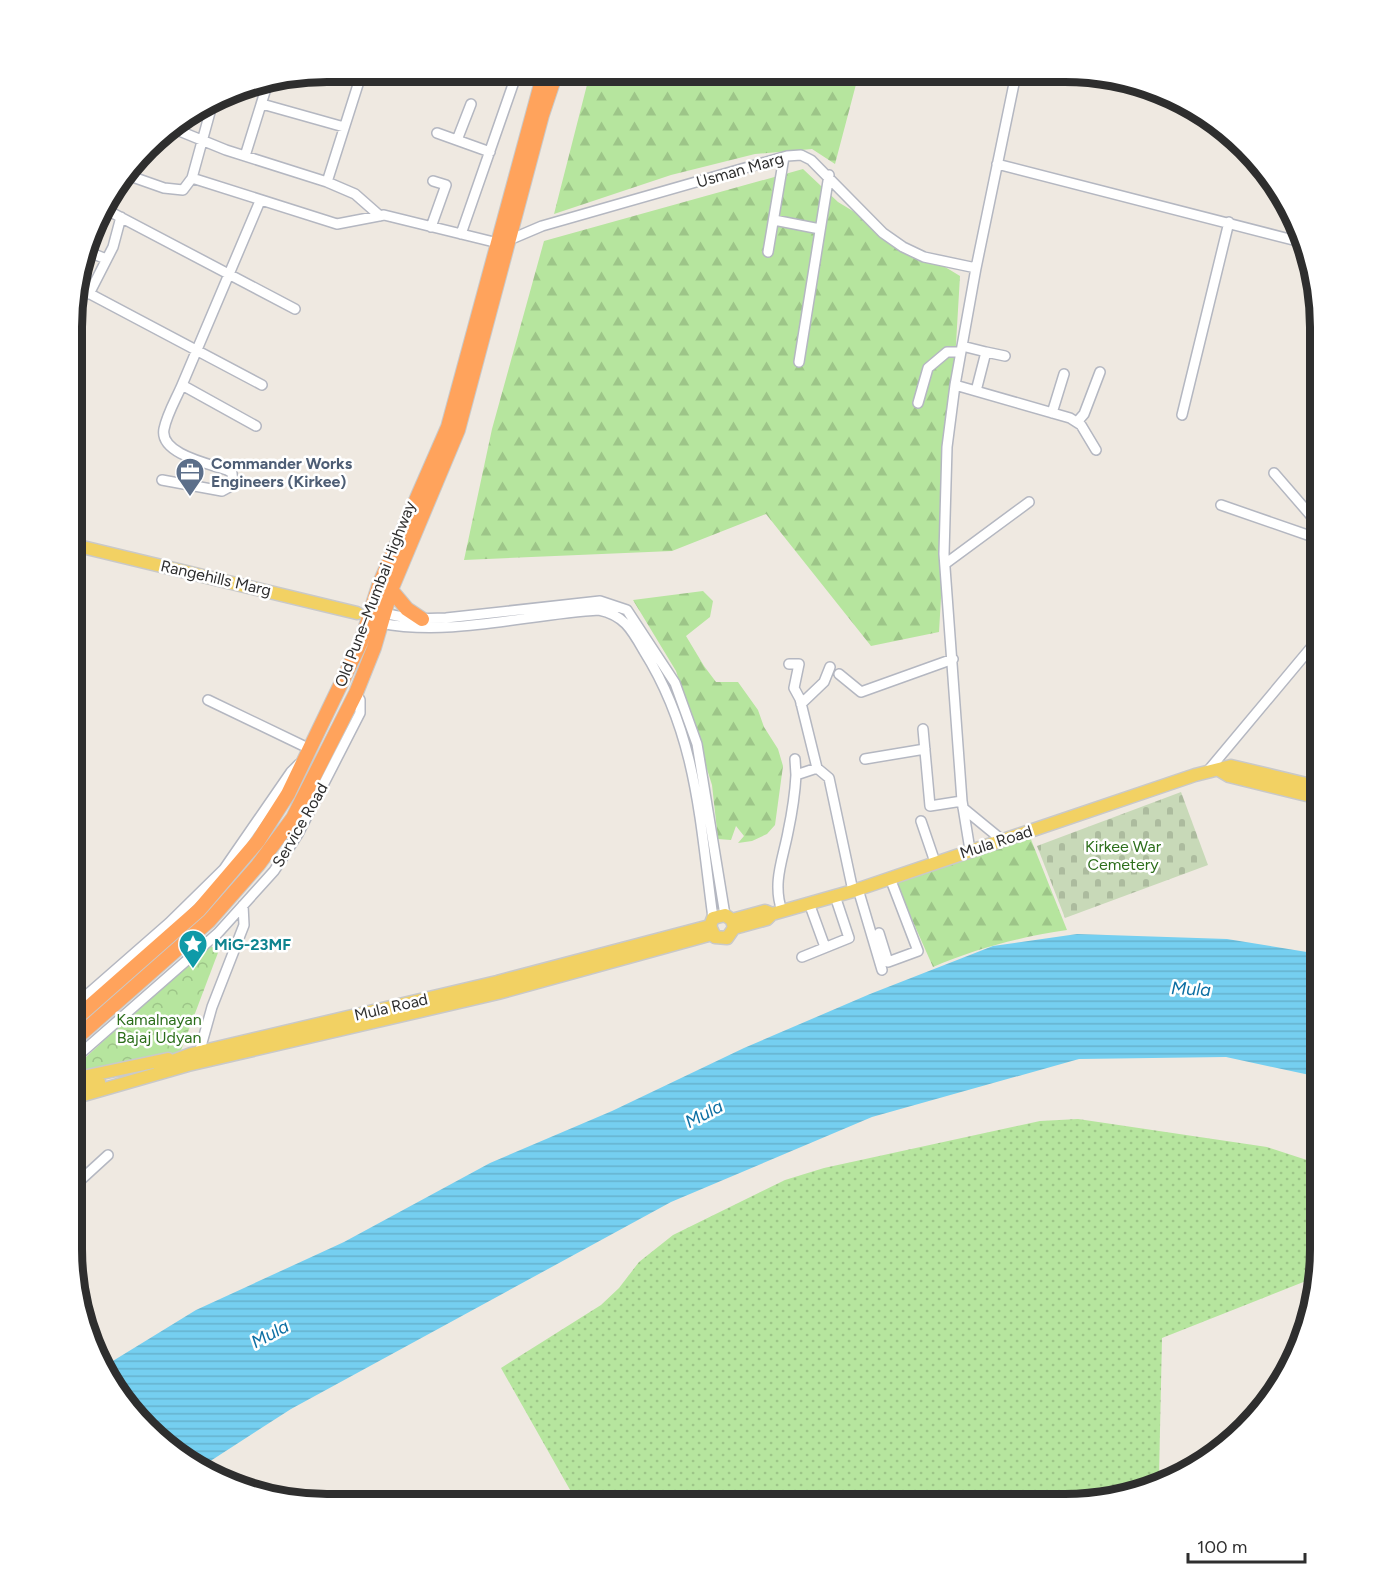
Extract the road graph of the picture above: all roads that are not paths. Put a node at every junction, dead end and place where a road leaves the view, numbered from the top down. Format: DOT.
graph roads {
  1 [pos="356,82"];
  2 [pos="514,82"];
  3 [pos="542,82"];
  4 [pos="553,82"];
  5 [pos="1014,82"];
  6 [pos="266,91"];
  7 [pos="262,104"];
  8 [pos="471,104"];
  9 [pos="210,113"];
  10 [pos="344,127"];
  11 [pos="181,132"];
  12 [pos="437,133"];
  13 [pos="457,140"];
  14 [pos="201,141"];
  15 [pos="490,152"];
  16 [pos="245,156"];
  17 [pos="784,157"];
  18 [pos="997,164"];
  19 [pos="829,175"];
  20 [pos="134,178"];
  21 [pos="192,178"];
  22 [pos="433,181"];
  23 [pos="327,182"];
  24 [pos="260,201"];
  25 [pos="111,212"];
  26 [pos="380,216"];
  27 [pos="121,217"];
  28 [pos="774,220"];
  29 [pos="1229,222"];
  30 [pos="431,227"];
  31 [pos="820,229"];
  32 [pos="461,234"];
  33 [pos="1293,240"];
  34 [pos="503,241"];
  35 [pos="768,252"];
  36 [pos="94,254"];
  37 [pos="106,259"];
  38 [pos="976,268"];
  39 [pos="228,272"];
  40 [pos="86,292"];
  41 [pos="89,294"];
  42 [pos="295,309"];
  43 [pos="961,349"];
  44 [pos="195,351"];
  45 [pos="986,352"];
  46 [pos="1005,356"];
  47 [pos="799,362"];
  48 [pos="1100,372"];
  49 [pos="1064,374"];
  50 [pos="182,385"];
  51 [pos="262,385"];
  52 [pos="955,385"];
  53 [pos="976,391"];
  54 [pos="918,403"];
  55 [pos="1052,413"];
  56 [pos="1182,415"];
  57 [pos="1077,422"];
  58 [pos="256,426"];
  59 [pos="1096,450"];
  60 [pos="1274,472"];
  61 [pos="162,480"];
  62 [pos="1029,502"];
  63 [pos="1221,505"];
  64 [pos="1310,514"];
  65 [pos="1310,536"];
  66 [pos="82,547"];
  67 [pos="945,564"];
  68 [pos="391,590"];
  69 [pos="371,616"];
  70 [pos="423,619"];
  71 [pos="1310,649"];
  72 [pos="953,659"];
  73 [pos="789,664"];
  74 [pos="830,667"];
  75 [pos="839,674"];
  76 [pos="356,693"];
  77 [pos="208,700"];
  78 [pos="801,704"];
  79 [pos="923,729"];
  80 [pos="925,749"];
  81 [pos="307,754"];
  82 [pos="795,759"];
  83 [pos="865,759"];
  84 [pos="817,768"];
  85 [pos="1213,771"];
  86 [pos="796,775"];
  87 [pos="1310,791"];
  88 [pos="963,804"];
  89 [pos="921,821"];
  90 [pos="1002,840"];
  91 [pos="970,850"];
  92 [pos="934,862"];
  93 [pos="890,878"];
  94 [pos="856,890"];
  95 [pos="835,896"];
  96 [pos="810,903"];
  97 [pos="243,905"];
  98 [pos="777,912"];
  99 [pos="721,924"];
  100 [pos="879,933"];
  101 [pos="825,947"];
  102 [pos="802,957"];
  103 [pos="882,970"];
  104 [pos="82,999"];
  105 [pos="82,1013"];
  106 [pos="82,1033"];
  107 [pos="82,1052"];
  108 [pos="181,1057"];
  109 [pos="197,1058"];
  110 [pos="82,1076"];
  111 [pos="82,1086"];
  112 [pos="82,1095"];
  113 [pos="108,1155"];
  114 [pos="82,1179"];
  1 -- 10 [label="street"];
  2 -- 15 [label="street"];
  3 -- 34 [label="highway, Old Pune–Mumbai Highway"];
  4 -- 34 [label="highway, Old Pune–Mumbai Highway"];
  5 -- 18 [label="street"];
  6 -- 7 [label="street"];
  7 -- 10 [label="street"];
  7 -- 16 [label="street"];
  8 -- 13 [label="street"];
  9 -- 14 [label="street"];
  10 -- 23 [label="street"];
  11 -- 14 [label="street"];
  12 -- 13 [label="street"];
  13 -- 15 [label="street"];
  14 -- 16 [label="street"];
  14 -- 21 [label="street"];
  15 -- 32 [label="street"];
  16 -- 23 [label="street"];
  17 -- 19 [label="street, Usman Marg"];
  17 -- 28 [label="street"];
  17 -- 34 [label="street, Usman Marg"];
  18 -- 29 [label="street"];
  18 -- 38 [label="street"];
  19 -- 31 [label="street"];
  19 -- 38 [label="street, Usman Marg"];
  20 -- 21 [label="street"];
  21 -- 24 [label="street"];
  22 -- 30 [label="street"];
  23 -- 26 [label="street"];
  24 -- 26 [label="street"];
  24 -- 39 [label="street"];
  25 -- 27 [label="street"];
  26 -- 30 [label="street"];
  27 -- 37 [label="street"];
  27 -- 39 [label="street"];
  28 -- 31 [label="street"];
  28 -- 35 [label="street"];
  29 -- 33 [label="street"];
  29 -- 56 [label="street"];
  30 -- 32 [label="street"];
  31 -- 47 [label="street"];
  32 -- 34 [label="street"];
  34 -- 68 [label="highway, Old Pune–Mumbai Highway"];
  34 -- 69 [label="highway, Old Pune–Mumbai Highway"];
  36 -- 37 [label="street"];
  37 -- 41 [label="street"];
  38 -- 43 [label="street"];
  39 -- 42 [label="street"];
  39 -- 44 [label="street"];
  40 -- 41 [label="street"];
  41 -- 44 [label="street"];
  43 -- 45 [label="street"];
  43 -- 52 [label="street"];
  43 -- 54 [label="street"];
  44 -- 50 [label="street"];
  44 -- 51 [label="street"];
  45 -- 46 [label="street"];
  45 -- 53 [label="street"];
  48 -- 57 [label="street"];
  49 -- 55 [label="street"];
  50 -- 58 [label="street"];
  50 -- 61 [label="street"];
  52 -- 53 [label="street"];
  52 -- 67 [label="street"];
  53 -- 55 [label="street"];
  55 -- 57 [label="street"];
  57 -- 59 [label="street"];
  60 -- 64 [label="street"];
  62 -- 67 [label="street"];
  63 -- 65 [label="street"];
  66 -- 69 [label="main road, Rangehills Marg"];
  67 -- 72 [label="street"];
  68 -- 69 [label="highway, Old Pune–Mumbai Highway"];
  68 -- 70 [label="highway"];
  69 -- 70 [label="street"];
  69 -- 76 [label="highway, Old Pune–Mumbai Highway"];
  69 -- 81 [label="highway, Old Pune–Mumbai Highway"];
  69 -- 99 [label="street"];
  70 -- 99 [label="street"];
  71 -- 85 [label="street"];
  72 -- 75 [label="street"];
  72 -- 88 [label="street"];
  73 -- 78 [label="street"];
  74 -- 78 [label="street"];
  76 -- 97 [label="street, Service Road"];
  76 -- 106 [label="highway, Old Pune–Mumbai Highway"];
  77 -- 81 [label="street"];
  78 -- 84 [label="street"];
  79 -- 80 [label="street"];
  80 -- 83 [label="street"];
  80 -- 88 [label="street"];
  81 -- 104 [label="street"];
  81 -- 105 [label="highway, Old Pune–Mumbai Highway"];
  82 -- 86 [label="street"];
  84 -- 86 [label="street"];
  84 -- 94 [label="street"];
  85 -- 87 [label="main road"];
  85 -- 90 [label="main road, Mula Road"];
  86 -- 98 [label="street"];
  88 -- 90 [label="street"];
  88 -- 91 [label="street"];
  89 -- 92 [label="street"];
  90 -- 91 [label="main road, Mula Road"];
  91 -- 92 [label="main road, Mula Road"];
  92 -- 93 [label="main road, Mula Road"];
  93 -- 94 [label="main road, Mula Road"];
  93 -- 100 [label="street"];
  94 -- 95 [label="main road, Mula Road"];
  94 -- 103 [label="street"];
  95 -- 96 [label="main road, Mula Road"];
  95 -- 101 [label="street"];
  96 -- 98 [label="main road, Mula Road"];
  96 -- 101 [label="street"];
  97 -- 107 [label="street, Service Road"];
  97 -- 109 [label="street"];
  98 -- 99 [label="main road, Mula Road"];
  99 -- 109 [label="main road, Mula Road"];
  101 -- 102 [label="street"];
  108 -- 109 [label="main road, Mula Road"];
  108 -- 110 [label="main road"];
  108 -- 111 [label="main road, Mula Road"];
  109 -- 112 [label="main road"];
  113 -- 114 [label="street"];
}
